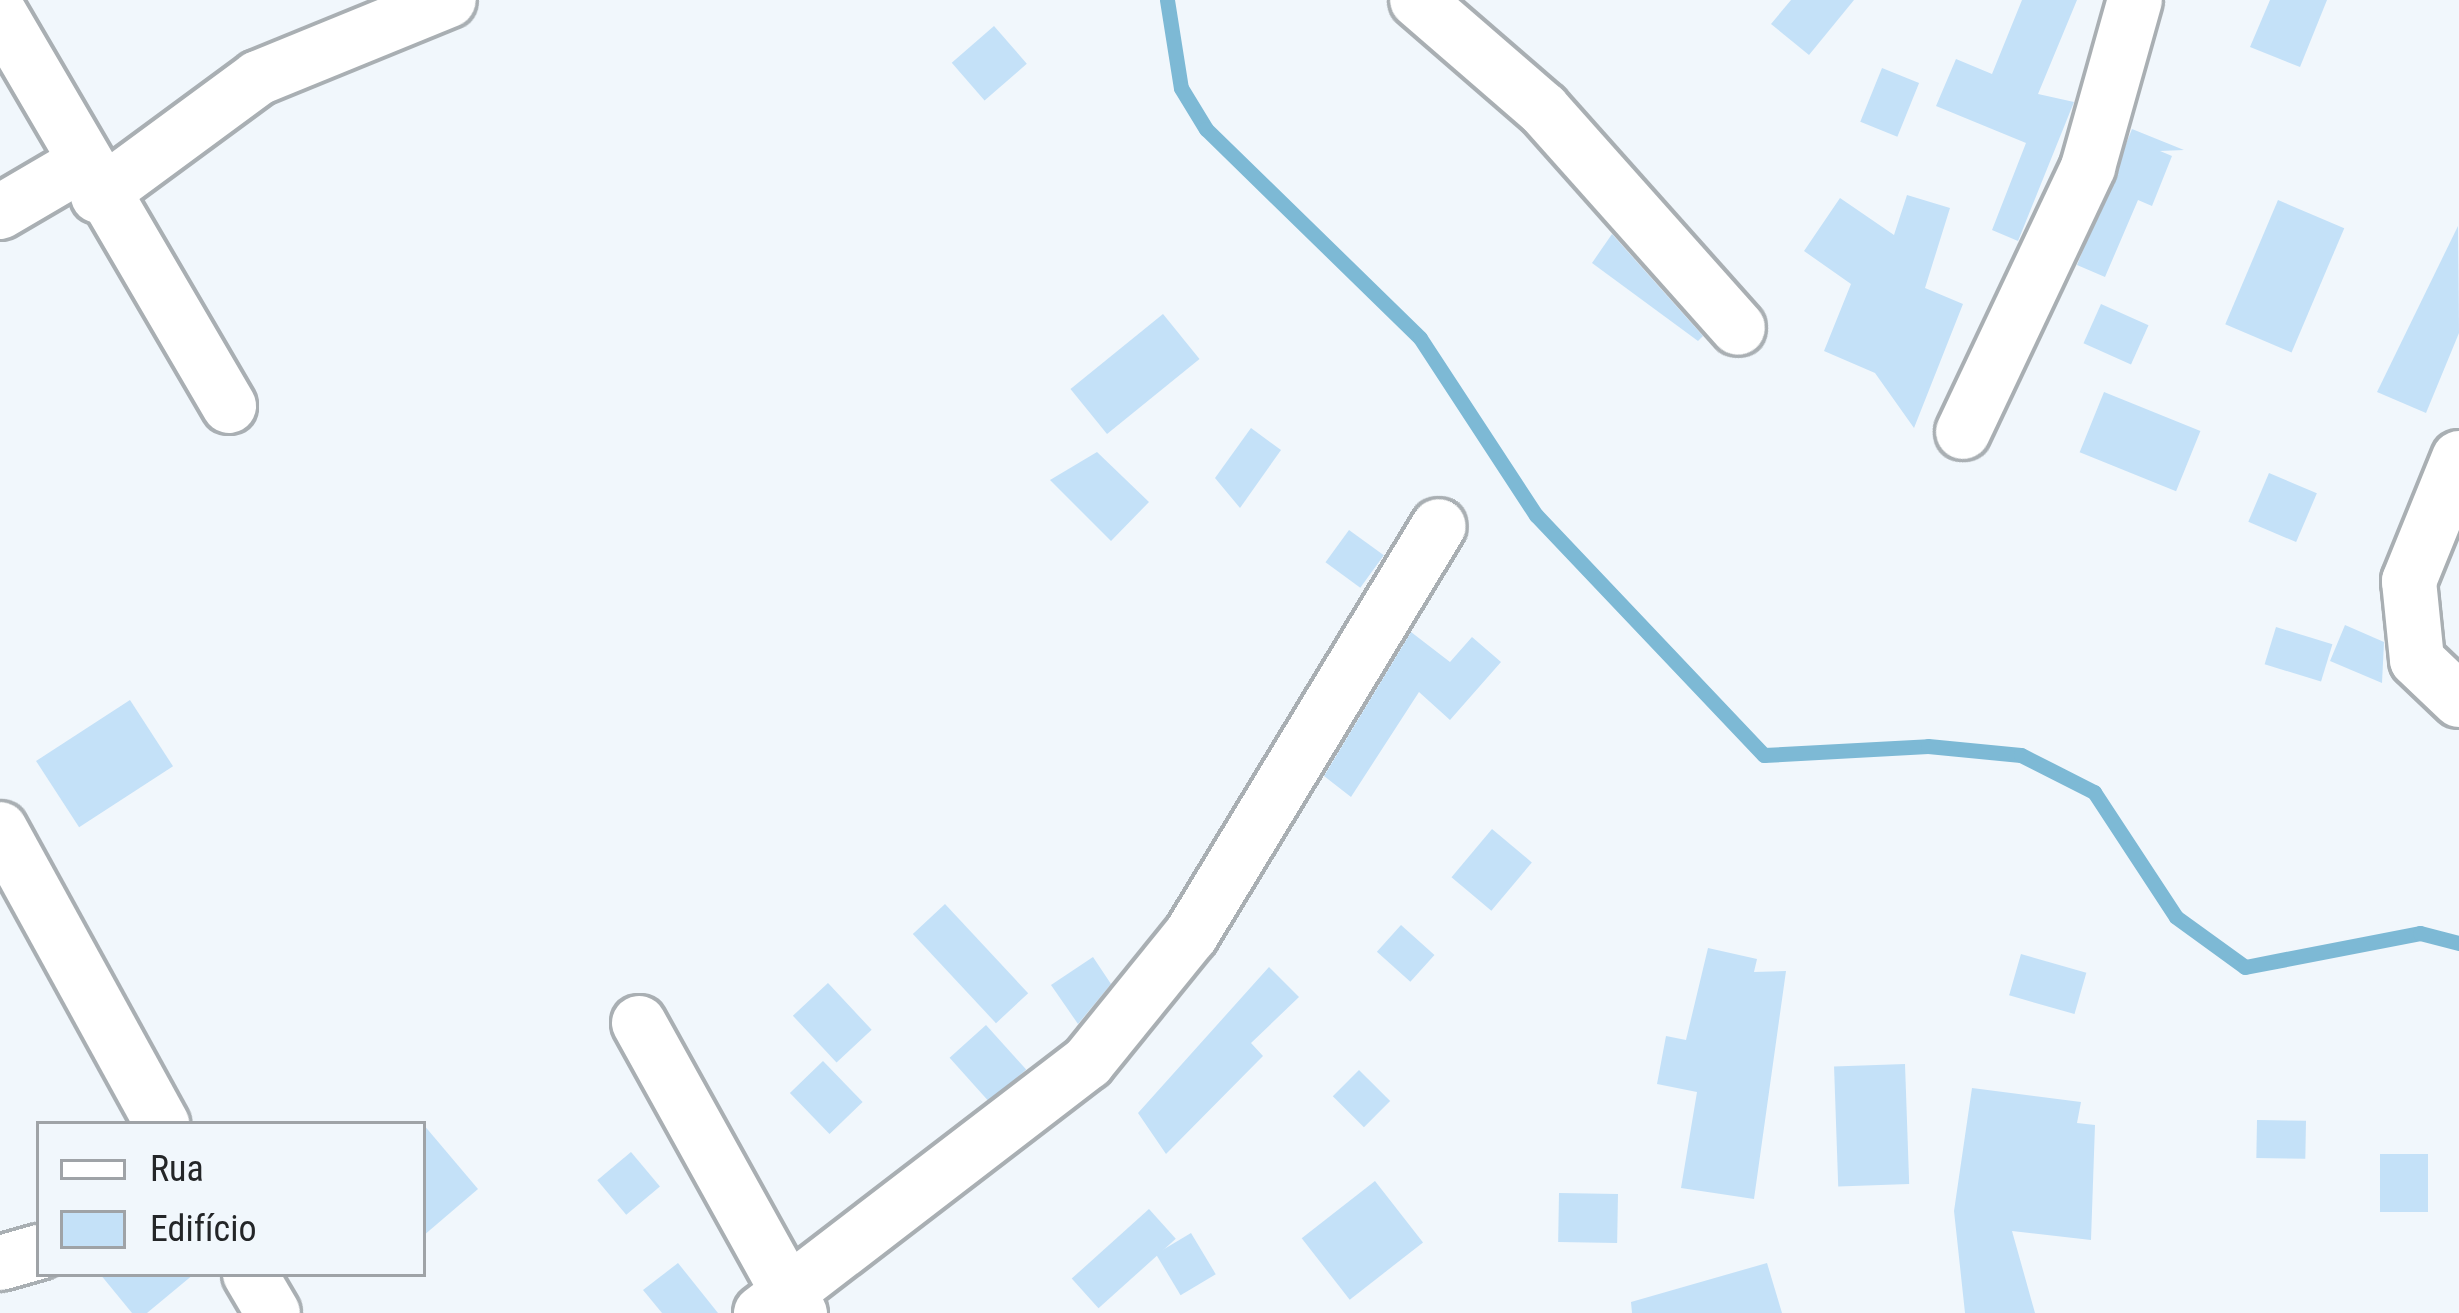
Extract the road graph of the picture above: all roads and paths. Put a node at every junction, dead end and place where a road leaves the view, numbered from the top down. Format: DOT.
graph roads {
  1 [pos="449,0"];
  2 [pos="1418,0"];
  3 [pos="2135,0"];
  4 [pos="0,14"];
  5 [pos="89,181"];
  6 [pos="0,212"];
  7 [pos="1738,328"];
  8 [pos="229,406"];
  9 [pos="1963,432"];
  10 [pos="2459,458"];
  11 [pos="1439,526"];
  12 [pos="2459,700"];
  13 [pos="0,829"];
  14 [pos="639,1023"];
  15 [pos="160,1121"];
  16 [pos="36,1253"];
  17 [pos="0,1263"];
  18 [pos="252,1277"];
  19 [pos="784,1306"];
  20 [pos="273,1313"];
  1 -- 5 [label="street"];
  2 -- 7 [label="street"];
  3 -- 9 [label="street"];
  4 -- 5 [label="street"];
  5 -- 6 [label="street"];
  5 -- 8 [label="street"];
  10 -- 12 [label="street"];
  11 -- 19 [label="street"];
  13 -- 15 [label="street"];
  14 -- 19 [label="street"];
  16 -- 17 [label="street"];
  18 -- 20 [label="street"];
}
